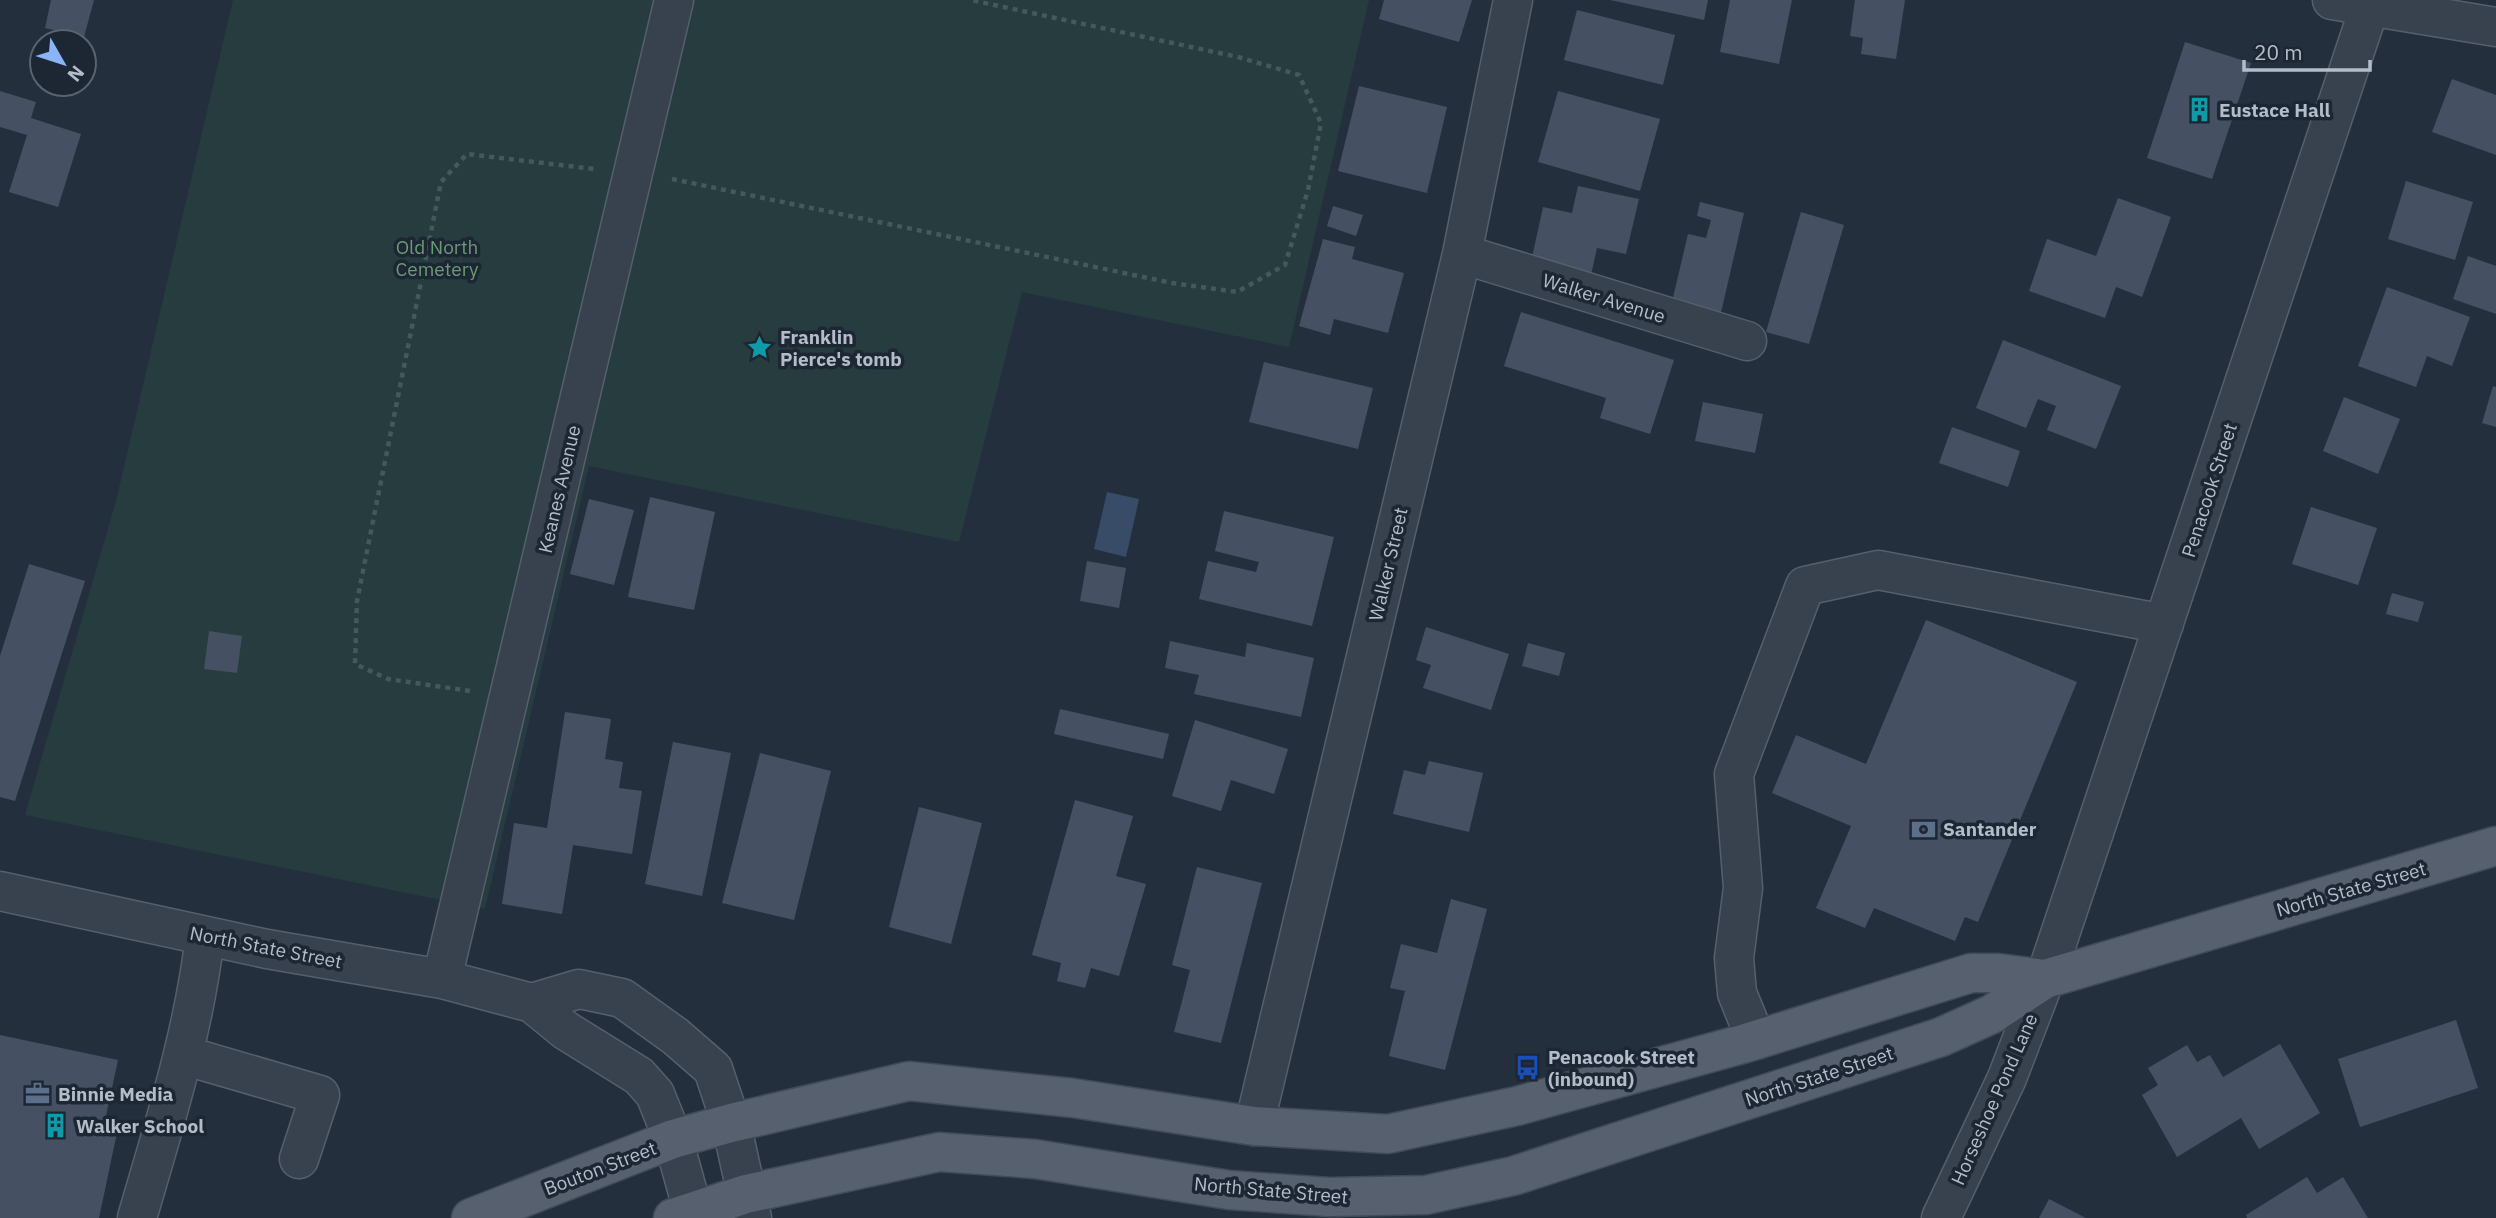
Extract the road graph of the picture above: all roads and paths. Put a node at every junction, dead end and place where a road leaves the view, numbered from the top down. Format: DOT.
graph roads {
  1 [pos="674,0"];
  2 [pos="971,0"];
  3 [pos="1513,0"];
  4 [pos="2332,0"];
  5 [pos="2371,3"];
  6 [pos="2496,27"];
  7 [pos="634,174"];
  8 [pos="1462,254"];
  9 [pos="1748,341"];
  10 [pos="2164,624"];
  11 [pos="509,696"];
  12 [pos="2496,846"];
  13 [pos="0,891"];
  14 [pos="205,936"];
  15 [pos="442,979"];
  16 [pos="2045,979"];
  17 [pos="532,1003"];
  18 [pos="1756,1040"];
  19 [pos="183,1055"];
  20 [pos="731,1123"];
  21 [pos="1254,1126"];
  22 [pos="673,1139"];
  23 [pos="299,1159"];
  24 [pos="749,1206"];
  25 [pos="687,1216"];
  26 [pos="137,1218"];
  27 [pos="471,1218"];
  28 [pos="1941,1218"];
  1 -- 7 [label="street, Keanes Avenue"];
  2 -- 7 [label="path"];
  3 -- 8 [label="street, Walker Street"];
  4 -- 5 [label="street"];
  5 -- 6 [label="street"];
  5 -- 10 [label="street, Penacook Street"];
  7 -- 11 [label="street, Keanes Avenue"];
  7 -- 11 [label="path"];
  8 -- 9 [label="street, Walker Avenue"];
  8 -- 21 [label="street, Walker Street"];
  10 -- 16 [label="street, Penacook Street"];
  10 -- 18 [label="street"];
  11 -- 15 [label="street, Keanes Avenue"];
  12 -- 16 [label="main road, North State Street"];
  13 -- 14 [label="street, North State Street"];
  14 -- 15 [label="street, North State Street"];
  14 -- 19 [label="street"];
  15 -- 17 [label="street, North State Street"];
  16 -- 18 [label="main road, North State Street"];
  16 -- 24 [label="main road, North State Street"];
  16 -- 28 [label="street, Horseshoe Pond Lane"];
  17 -- 20 [label="street"];
  17 -- 22 [label="street, North State Street"];
  18 -- 21 [label="main road, North State Street"];
  19 -- 23 [label="street"];
  19 -- 26 [label="street"];
  20 -- 21 [label="main road, North State Street"];
  20 -- 22 [label="main road, Bouton Street"];
  20 -- 24 [label="street"];
  22 -- 25 [label="street, North State Street"];
  22 -- 27 [label="main road, Bouton Street"];
  24 -- 25 [label="main road"];
}
